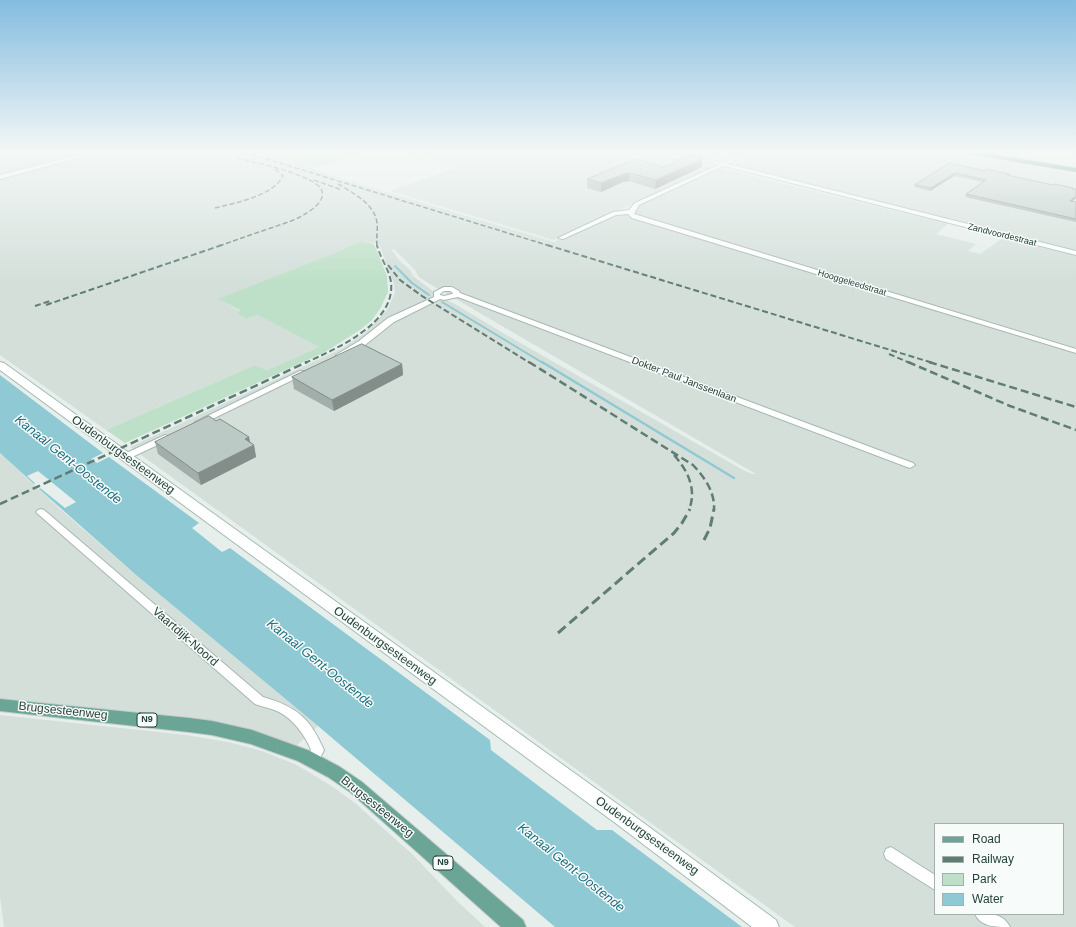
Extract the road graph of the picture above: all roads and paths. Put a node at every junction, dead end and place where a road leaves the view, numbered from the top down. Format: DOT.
graph roads {
  1 [pos="656,195"];
  2 [pos="844,195"];
  3 [pos="631,212"];
  4 [pos="561,238"];
  5 [pos="1076,253"];
  6 [pos="1076,351"];
  7 [pos="334,358"];
  8 [pos="0,365"];
  9 [pos="312,368"];
  10 [pos="191,426"];
  11 [pos="170,435"];
  12 [pos="125,456"];
  13 [pos="910,465"];
  14 [pos="41,512"];
  15 [pos="0,705"];
  16 [pos="312,760"];
  17 [pos="891,854"];
  18 [pos="934,882"];
  19 [pos="984,915"];
  20 [pos="516,927"];
  21 [pos="769,927"];
  22 [pos="1002,927"];
  1 -- 3 [label="street"];
  2 -- 5 [label="street, Zandvoordestraat"];
  3 -- 4 [label="street"];
  3 -- 6 [label="street, Hooggeleedstraat"];
  7 -- 13 [label="street, Dokter Paul Janssenlaan"];
  8 -- 12 [label="street, Oudenburgsesteenweg"];
  9 -- 10 [label="street"];
  11 -- 12 [label="street"];
  12 -- 21 [label="street, Oudenburgsesteenweg"];
  14 -- 16 [label="street, Vaartdijk-Noord"];
  15 -- 16 [label="main road, Brugsesteenweg / N9"];
  16 -- 20 [label="main road, Brugsesteenweg / N9"];
  17 -- 18 [label="street"];
  19 -- 22 [label="street"];
}
